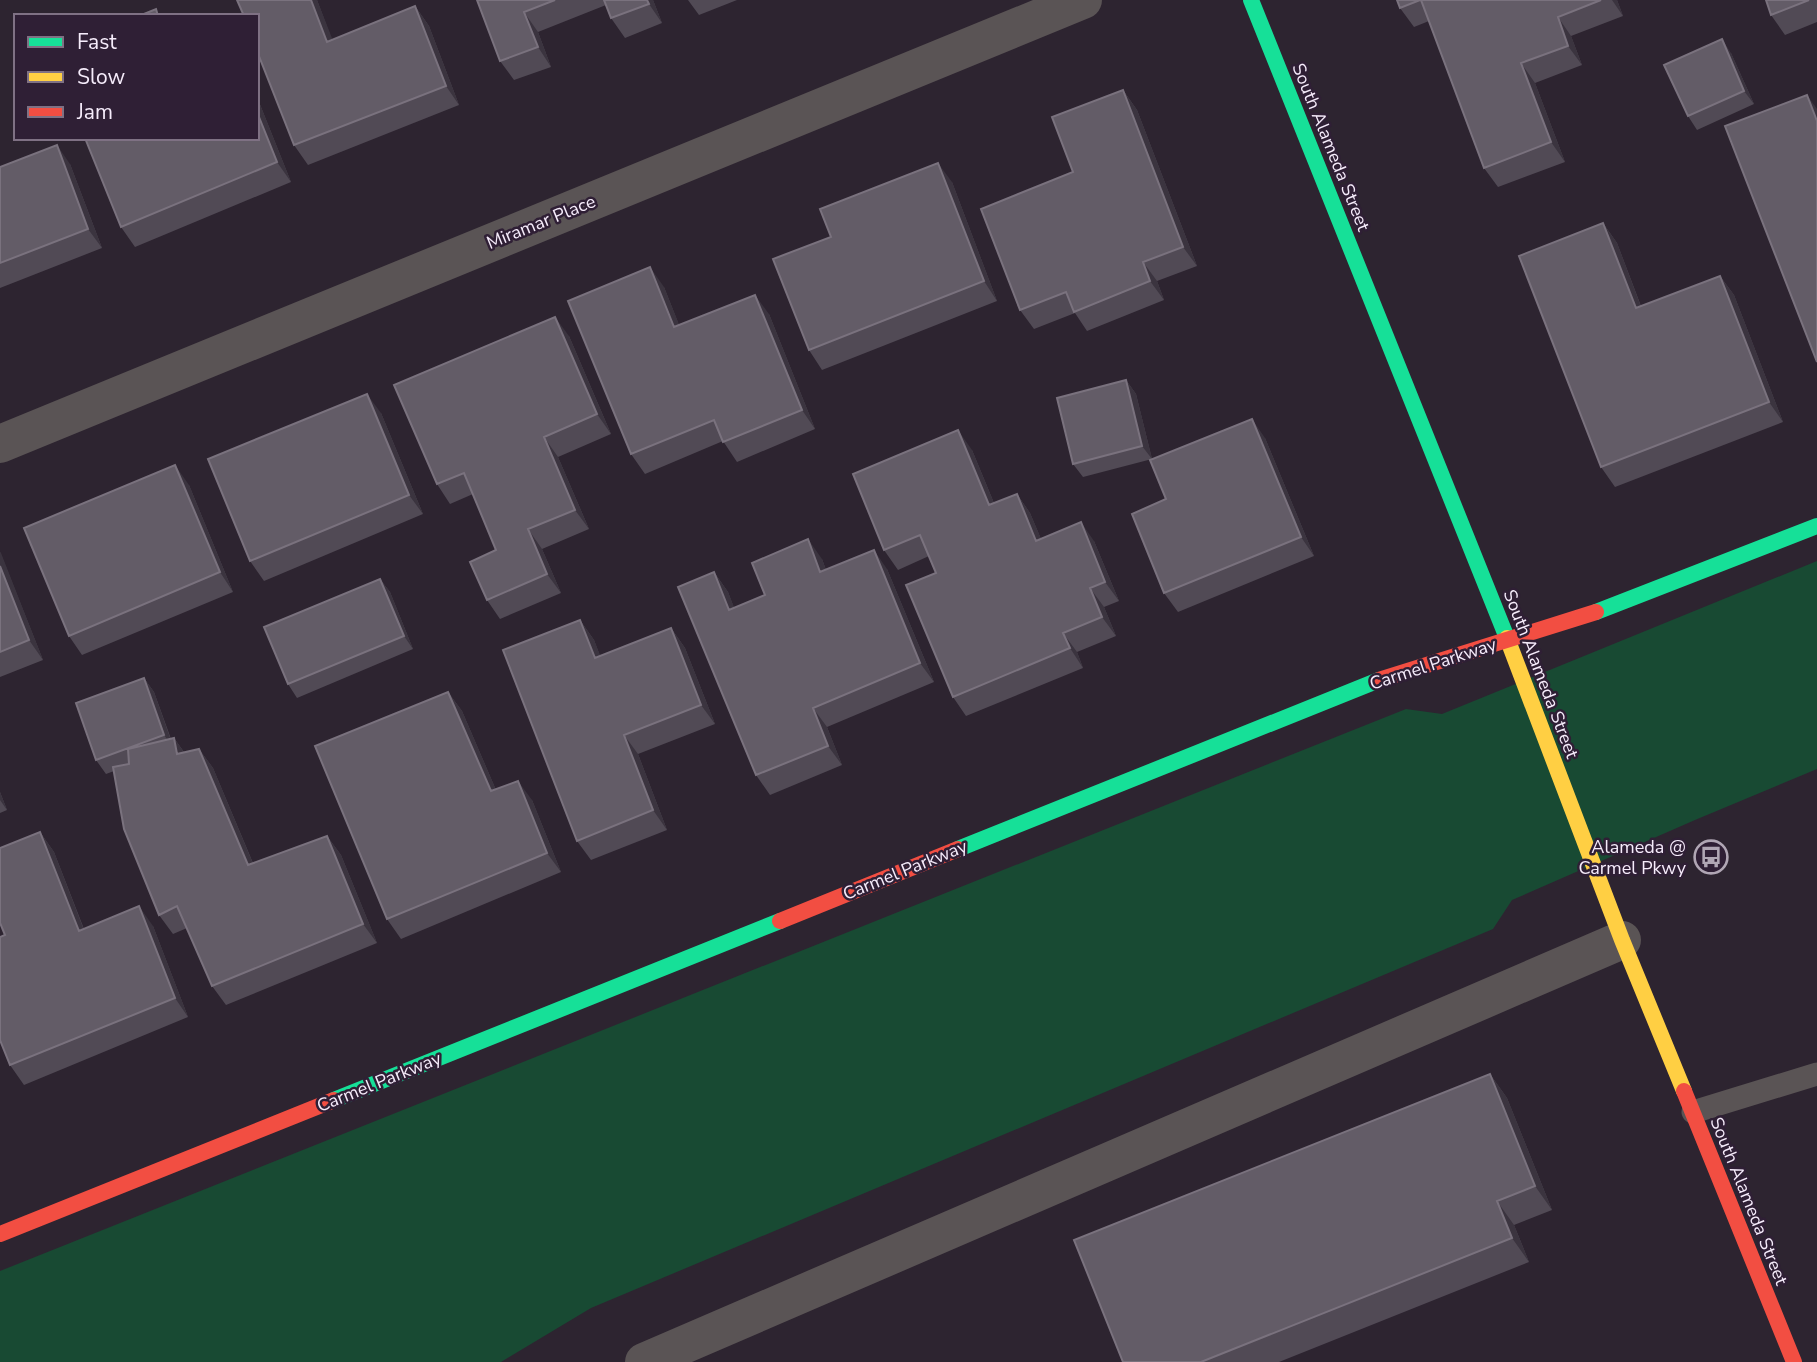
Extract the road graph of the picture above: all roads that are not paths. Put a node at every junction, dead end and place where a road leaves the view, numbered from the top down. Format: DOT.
graph roads {
  1 [pos="1083,0"];
  2 [pos="1251,0"];
  3 [pos="0,444"];
  4 [pos="1817,526"];
  5 [pos="1508,640"];
  6 [pos="1622,940"];
  7 [pos="1817,1074"];
  8 [pos="1693,1112"];
  9 [pos="0,1234"];
  10 [pos="644,1362"];
  11 [pos="1794,1362"];
  1 -- 3 [label="street, Miramar Place"];
  2 -- 5 [label="street, South Alameda Street"];
  4 -- 5 [label="street, Carmel Parkway"];
  5 -- 6 [label="street, South Alameda Street"];
  5 -- 9 [label="street, Carmel Parkway"];
  6 -- 8 [label="street, South Alameda Street"];
  6 -- 10 [label="street"];
  7 -- 8 [label="lane"];
  8 -- 11 [label="street, South Alameda Street"];
}
